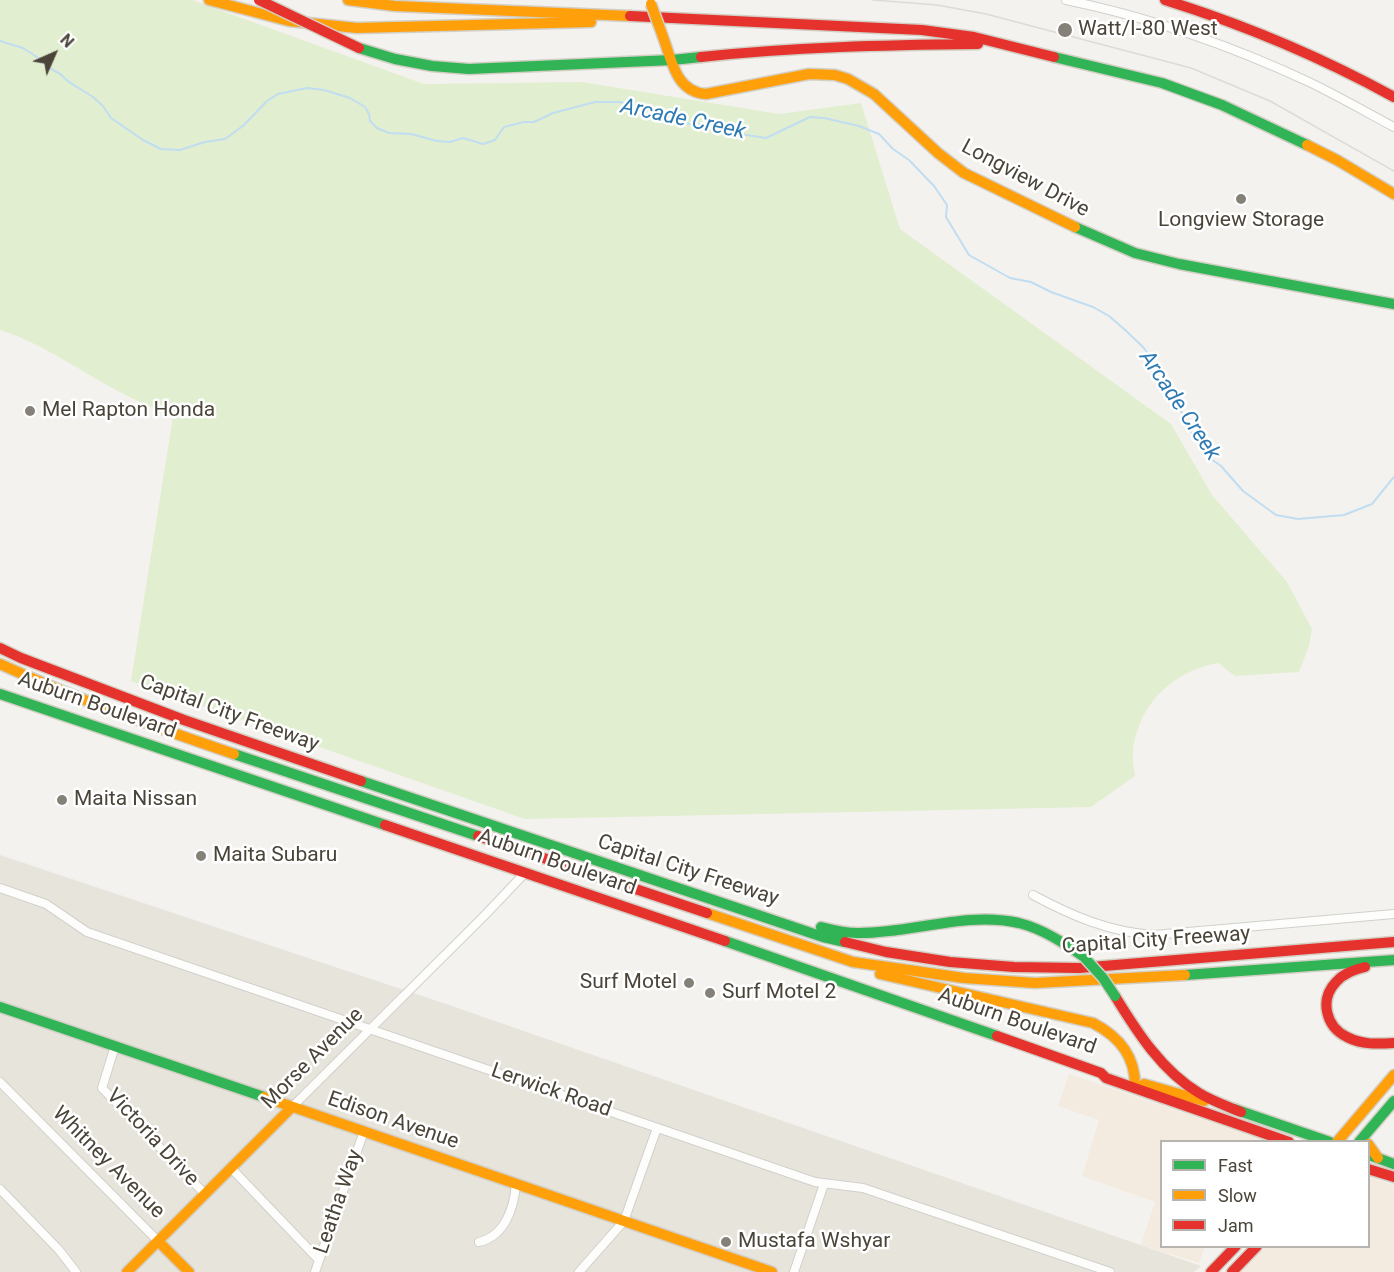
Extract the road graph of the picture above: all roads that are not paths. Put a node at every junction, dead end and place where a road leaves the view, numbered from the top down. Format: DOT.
graph roads {
  1 [pos="209,0"];
  2 [pos="259,0"];
  3 [pos="348,0"];
  4 [pos="649,0"];
  5 [pos="1066,0"];
  6 [pos="1165,0"];
  7 [pos="616,14"];
  8 [pos="1010,45"];
  9 [pos="672,60"];
  10 [pos="1394,97"];
  11 [pos="1394,127"];
  12 [pos="1394,194"];
  13 [pos="1394,304"];
  14 [pos="0,642"];
  15 [pos="0,648"];
  16 [pos="21,658"];
  17 [pos="0,664"];
  18 [pos="0,673"];
  19 [pos="0,693"];
  20 [pos="114,712"];
  21 [pos="525,873"];
  22 [pos="0,888"];
  23 [pos="1033,896"];
  24 [pos="724,904"];
  25 [pos="1394,914"];
  26 [pos="1394,934"];
  27 [pos="1394,942"];
  28 [pos="1312,949"];
  29 [pos="1391,961"];
  30 [pos="853,963"];
  31 [pos="1,1009"];
  32 [pos="370,1029"];
  33 [pos="1394,1043"];
  34 [pos="115,1046"];
  35 [pos="1394,1075"];
  36 [pos="0,1082"];
  37 [pos="1136,1084"];
  38 [pos="1394,1101"];
  39 [pos="292,1107"];
  40 [pos="1241,1112"];
  41 [pos="657,1128"];
  42 [pos="364,1131"];
  43 [pos="1368,1139"];
  44 [pos="1284,1140"];
  45 [pos="1324,1140"];
  46 [pos="1339,1140"];
  47 [pos="1373,1156"];
  48 [pos="1394,1164"];
  49 [pos="231,1168"];
  50 [pos="1370,1170"];
  51 [pos="1394,1177"];
  52 [pos="516,1184"];
  53 [pos="824,1184"];
  54 [pos="0,1189"];
  55 [pos="205,1194"];
  56 [pos="624,1221"];
  57 [pos="158,1241"];
  58 [pos="478,1242"];
  59 [pos="1234,1248"];
  60 [pos="1255,1248"];
  61 [pos="319,1260"];
  62 [pos="75,1272"];
  63 [pos="127,1272"];
  64 [pos="189,1272"];
  65 [pos="315,1272"];
  66 [pos="579,1272"];
  67 [pos="772,1272"];
  68 [pos="794,1272"];
  69 [pos="1108,1272"];
  70 [pos="1211,1272"];
  71 [pos="1232,1272"];
  1 -- 7 [label="main road"];
  2 -- 9 [label="main road, bridge"];
  3 -- 7 [label="main road"];
  4 -- 9 [label="main road, Longview Drive, bridge"];
  5 -- 11 [label="street"];
  6 -- 10 [label="main road"];
  7 -- 8 [label="main road"];
  8 -- 9 [label="main road"];
  8 -- 12 [label="main road"];
  9 -- 13 [label="main road, Longview Drive"];
  14 -- 16 [label="main road"];
  15 -- 16 [label="main road, Capital City Freeway"];
  16 -- 24 [label="main road, Capital City Freeway"];
  17 -- 20 [label="main road, Capital City Freeway"];
  18 -- 20 [label="main road"];
  19 -- 21 [label="main road, Auburn Boulevard"];
  20 -- 30 [label="main road, Capital City Freeway"];
  21 -- 32 [label="street, Morse Avenue"];
  21 -- 37 [label="main road, Auburn Boulevard"];
  22 -- 32 [label="street, Lerwick Road"];
  23 -- 25 [label="street"];
  24 -- 28 [label="main road, Capital City Freeway"];
  24 -- 40 [label="main road, bridge"];
  26 -- 28 [label="main road"];
  27 -- 28 [label="main road, Capital City Freeway"];
  29 -- 30 [label="main road, Capital City Freeway"];
  29 -- 33 [label="main road"];
  30 -- 37 [label="main road"];
  31 -- 34 [label="main road, Edison Avenue"];
  32 -- 39 [label="street, Morse Avenue"];
  32 -- 41 [label="street, Lerwick Road"];
  34 -- 39 [label="main road, Edison Avenue"];
  34 -- 55 [label="street, Victoria Drive"];
  35 -- 46 [label="main road"];
  36 -- 57 [label="street, Whitney Avenue"];
  37 -- 40 [label="main road, Auburn Boulevard"];
  37 -- 44 [label="main road, Auburn Boulevard"];
  38 -- 43 [label="main road"];
  39 -- 42 [label="main road, Edison Avenue"];
  39 -- 49 [label="main road, Morse Avenue"];
  40 -- 45 [label="main road, Auburn Boulevard"];
  41 -- 53 [label="street, Lerwick Road"];
  41 -- 56 [label="street"];
  42 -- 52 [label="main road, Edison Avenue"];
  42 -- 61 [label="street, Leatha Way"];
  47 -- 48 [label="main road"];
  49 -- 55 [label="main road, Morse Avenue"];
  49 -- 61 [label="street"];
  50 -- 51 [label="main road"];
  52 -- 56 [label="main road, Edison Avenue"];
  52 -- 58 [label="street"];
  53 -- 68 [label="street"];
  53 -- 69 [label="street, Lerwick Road"];
  54 -- 62 [label="street"];
  55 -- 57 [label="main road, Morse Avenue"];
  56 -- 66 [label="street"];
  56 -- 67 [label="main road, Edison Avenue"];
  57 -- 63 [label="main road, Morse Avenue"];
  57 -- 64 [label="main road, Whitney Avenue"];
  59 -- 70 [label="main road"];
  60 -- 71 [label="main road"];
  61 -- 65 [label="street, Leatha Way"];
}
